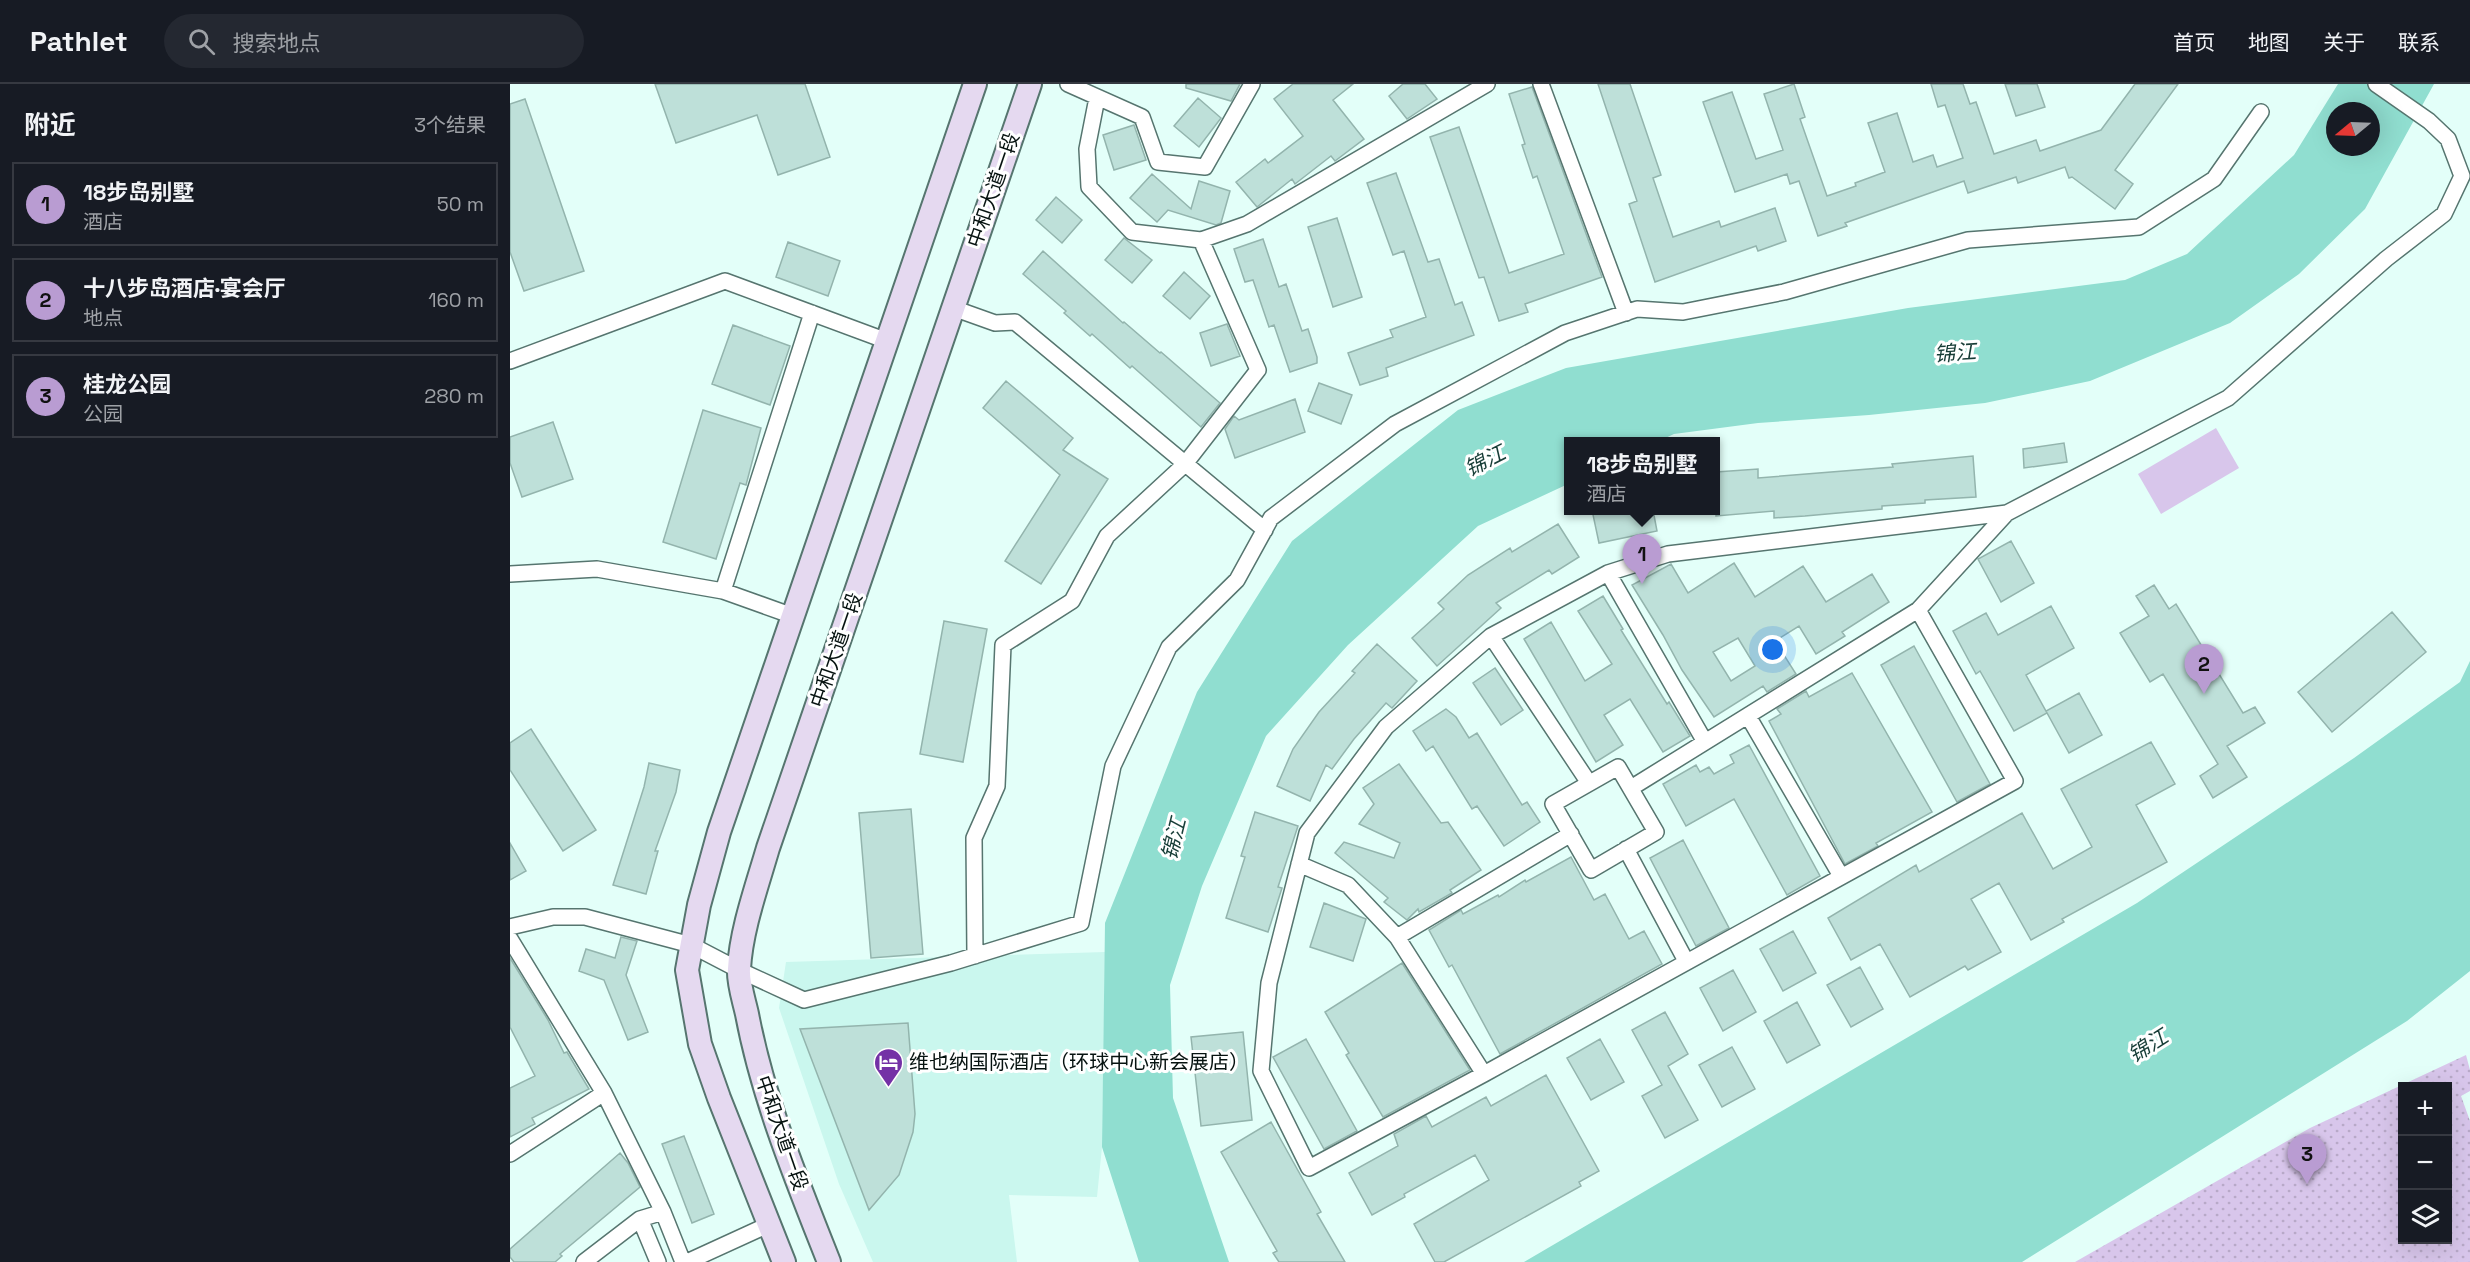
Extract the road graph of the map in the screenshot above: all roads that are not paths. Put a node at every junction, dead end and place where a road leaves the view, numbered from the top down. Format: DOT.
graph roads {
  1 [pos="975,84"];
  2 [pos="1030,84"];
  3 [pos="1068,84"];
  4 [pos="1252,84"];
  5 [pos="1486,84"];
  6 [pos="1541,84"];
  7 [pos="2376,84"];
  8 [pos="1097,98"];
  9 [pos="2261,112"];
  10 [pos="1201,240"];
  11 [pos="953,308"];
  12 [pos="812,313"];
  13 [pos="1626,313"];
  14 [pos="887,341"];
  15 [pos="510,361"];
  16 [pos="1185,464"];
  17 [pos="2007,513"];
  18 [pos="1265,530"];
  19 [pos="1608,573"];
  20 [pos="510,574"];
  21 [pos="723,591"];
  22 [pos="1918,610"];
  23 [pos="793,616"];
  24 [pos="1491,636"];
  25 [pos="1748,716"];
  26 [pos="1705,742"];
  27 [pos="1589,783"];
  28 [pos="1630,788"];
  29 [pos="1571,834"];
  30 [pos="1626,849"];
  31 [pos="1299,864"];
  32 [pos="1840,876"];
  33 [pos="510,927"];
  34 [pos="1397,937"];
  35 [pos="510,939"];
  36 [pos="691,945"];
  37 [pos="975,956"];
  38 [pos="1686,962"];
  39 [pos="739,970"];
  40 [pos="1484,1074"];
  41 [pos="604,1093"];
  42 [pos="510,1154"];
  43 [pos="663,1212"];
  44 [pos="640,1219"];
  45 [pos="770,1224"];
  46 [pos="584,1262"];
  47 [pos="658,1262"];
  48 [pos="683,1262"];
  49 [pos="687,1262"];
  50 [pos="784,1262"];
  51 [pos="829,1262"];
  1 -- 14 [label="main road"];
  2 -- 11 [label="main road, 中和大道一段"];
  3 -- 8 [label="street"];
  4 -- 8 [label="street"];
  5 -- 10 [label="street"];
  6 -- 13 [label="street"];
  7 -- 17 [label="street"];
  8 -- 10 [label="street"];
  9 -- 13 [label="street"];
  10 -- 16 [label="street"];
  11 -- 16 [label="street"];
  11 -- 39 [label="main road, 中和大道一段"];
  12 -- 14 [label="street"];
  12 -- 15 [label="street"];
  12 -- 21 [label="street"];
  13 -- 18 [label="street"];
  14 -- 23 [label="main road"];
  16 -- 18 [label="street"];
  16 -- 37 [label="street"];
  17 -- 19 [label="street"];
  17 -- 22 [label="street"];
  18 -- 37 [label="street"];
  19 -- 24 [label="street"];
  19 -- 26 [label="street"];
  20 -- 21 [label="street"];
  21 -- 23 [label="street"];
  22 -- 25 [label="street"];
  22 -- 32 [label="street"];
  23 -- 36 [label="main road"];
  24 -- 27 [label="street"];
  24 -- 31 [label="street"];
  25 -- 26 [label="street"];
  25 -- 32 [label="street"];
  26 -- 28 [label="street"];
  27 -- 28 [label="street"];
  27 -- 29 [label="street"];
  28 -- 30 [label="street"];
  29 -- 30 [label="street"];
  29 -- 34 [label="street"];
  30 -- 38 [label="street"];
  31 -- 34 [label="street"];
  31 -- 40 [label="street"];
  32 -- 38 [label="street"];
  33 -- 36 [label="street"];
  34 -- 40 [label="street"];
  35 -- 41 [label="street"];
  36 -- 39 [label="street"];
  36 -- 45 [label="main road"];
  37 -- 39 [label="street"];
  38 -- 40 [label="street"];
  39 -- 51 [label="main road, 中和大道一段"];
  41 -- 42 [label="street"];
  41 -- 43 [label="street"];
  43 -- 44 [label="street"];
  43 -- 48 [label="street"];
  44 -- 46 [label="street"];
  44 -- 47 [label="street"];
  45 -- 49 [label="street"];
  45 -- 50 [label="main road"];
}
